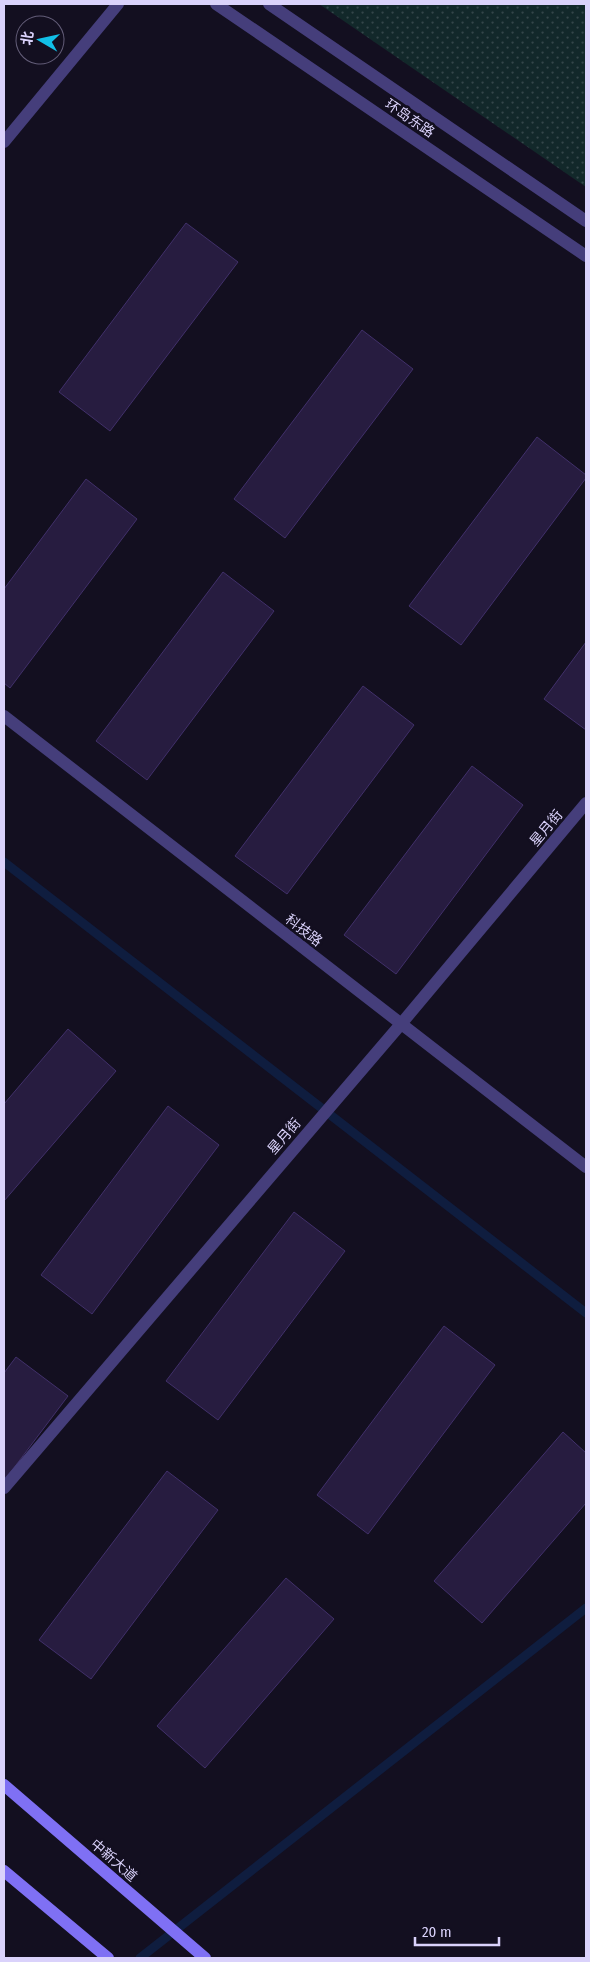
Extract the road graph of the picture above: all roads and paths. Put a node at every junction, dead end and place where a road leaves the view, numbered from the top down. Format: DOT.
graph roads {
  1 [pos="118,4"];
  2 [pos="216,4"];
  3 [pos="269,4"];
  4 [pos="4,142"];
  5 [pos="586,221"];
  6 [pos="586,256"];
  7 [pos="4,716"];
  8 [pos="586,803"];
  9 [pos="401,1024"];
  10 [pos="586,1167"];
  11 [pos="4,1488"];
  12 [pos="4,1785"];
  13 [pos="4,1871"];
  14 [pos="108,1958"];
  15 [pos="205,1958"];
  1 -- 4 [label="street"];
  2 -- 6 [label="street, 环岛东路"];
  3 -- 5 [label="street, 环岛东路"];
  7 -- 9 [label="street, 科技路"];
  8 -- 9 [label="street, 星月街"];
  9 -- 10 [label="street, 科技路"];
  9 -- 11 [label="street, 星月街"];
  12 -- 15 [label="main road, 中新大道"];
  13 -- 14 [label="main road"];
}
